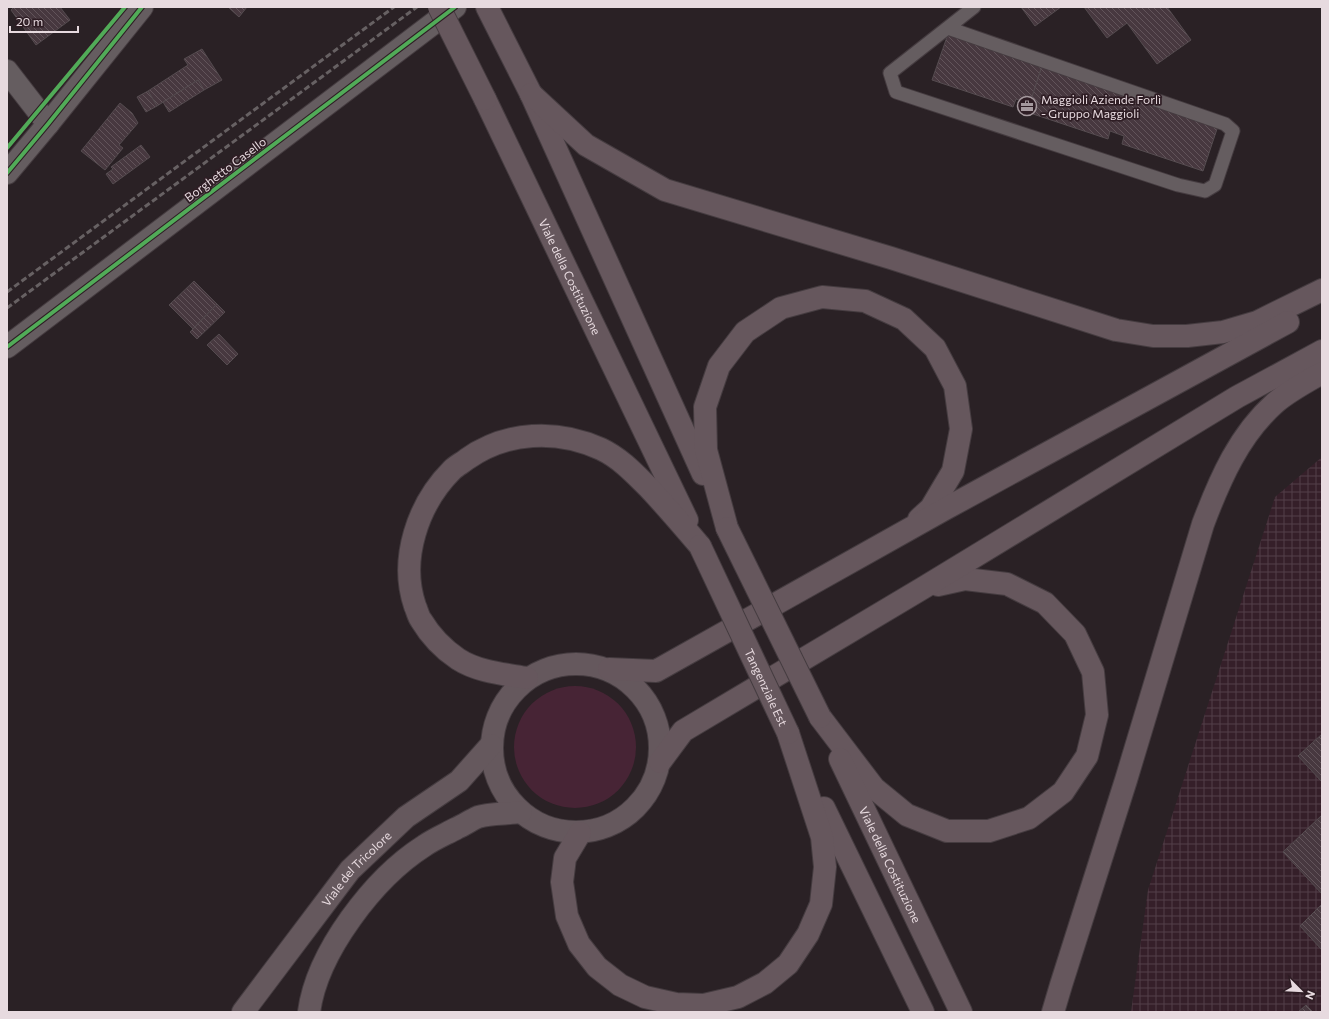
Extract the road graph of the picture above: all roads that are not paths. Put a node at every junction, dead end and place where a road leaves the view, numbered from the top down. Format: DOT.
graph roads {
  1 [pos="142,7"];
  2 [pos="440,7"];
  3 [pos="455,7"];
  4 [pos="487,7"];
  5 [pos="974,7"];
  6 [pos="948,28"];
  7 [pos="7,71"];
  8 [pos="531,94"];
  9 [pos="48,124"];
  10 [pos="7,173"];
  11 [pos="1322,290"];
  12 [pos="1322,304"];
  13 [pos="7,347"];
  14 [pos="1322,350"];
  15 [pos="1322,373"];
  16 [pos="727,528"];
  17 [pos="899,536"];
  18 [pos="700,546"];
  19 [pos="923,588"];
  20 [pos="609,669"];
  21 [pos="527,678"];
  22 [pos="820,717"];
  23 [pos="788,733"];
  24 [pos="491,746"];
  25 [pos="660,762"];
  26 [pos="520,812"];
  27 [pos="580,833"];
  28 [pos="243,1012"];
  29 [pos="309,1012"];
  30 [pos="923,1012"];
  31 [pos="961,1012"];
  32 [pos="1053,1012"];
  1 -- 9 [label="street"];
  2 -- 18 [label="highway, Viale della Costituzione, bridge"];
  3 -- 13 [label="street, Borghetto Casello"];
  4 -- 8 [label="highway"];
  5 -- 6 [label="lane"];
  6 -- 6 [label="lane"];
  7 -- 9 [label="street"];
  8 -- 11 [label="highway"];
  8 -- 16 [label="highway"];
  9 -- 10 [label="street"];
  12 -- 17 [label="highway"];
  14 -- 19 [label="highway"];
  15 -- 32 [label="highway"];
  16 -- 17 [label="highway"];
  16 -- 22 [label="highway, bridge"];
  17 -- 20 [label="highway"];
  18 -- 21 [label="highway"];
  18 -- 23 [label="highway, Tangenziale Est, bridge"];
  19 -- 22 [label="highway"];
  19 -- 25 [label="highway"];
  20 -- 21 [label="main road"];
  20 -- 25 [label="main road"];
  21 -- 24 [label="main road"];
  22 -- 31 [label="highway, Viale della Costituzione"];
  23 -- 27 [label="highway"];
  23 -- 30 [label="highway, Tangenziale Est"];
  24 -- 26 [label="main road"];
  24 -- 28 [label="main road, Viale del Tricolore"];
  25 -- 27 [label="main road"];
  26 -- 27 [label="main road"];
  26 -- 29 [label="main road"];
}
